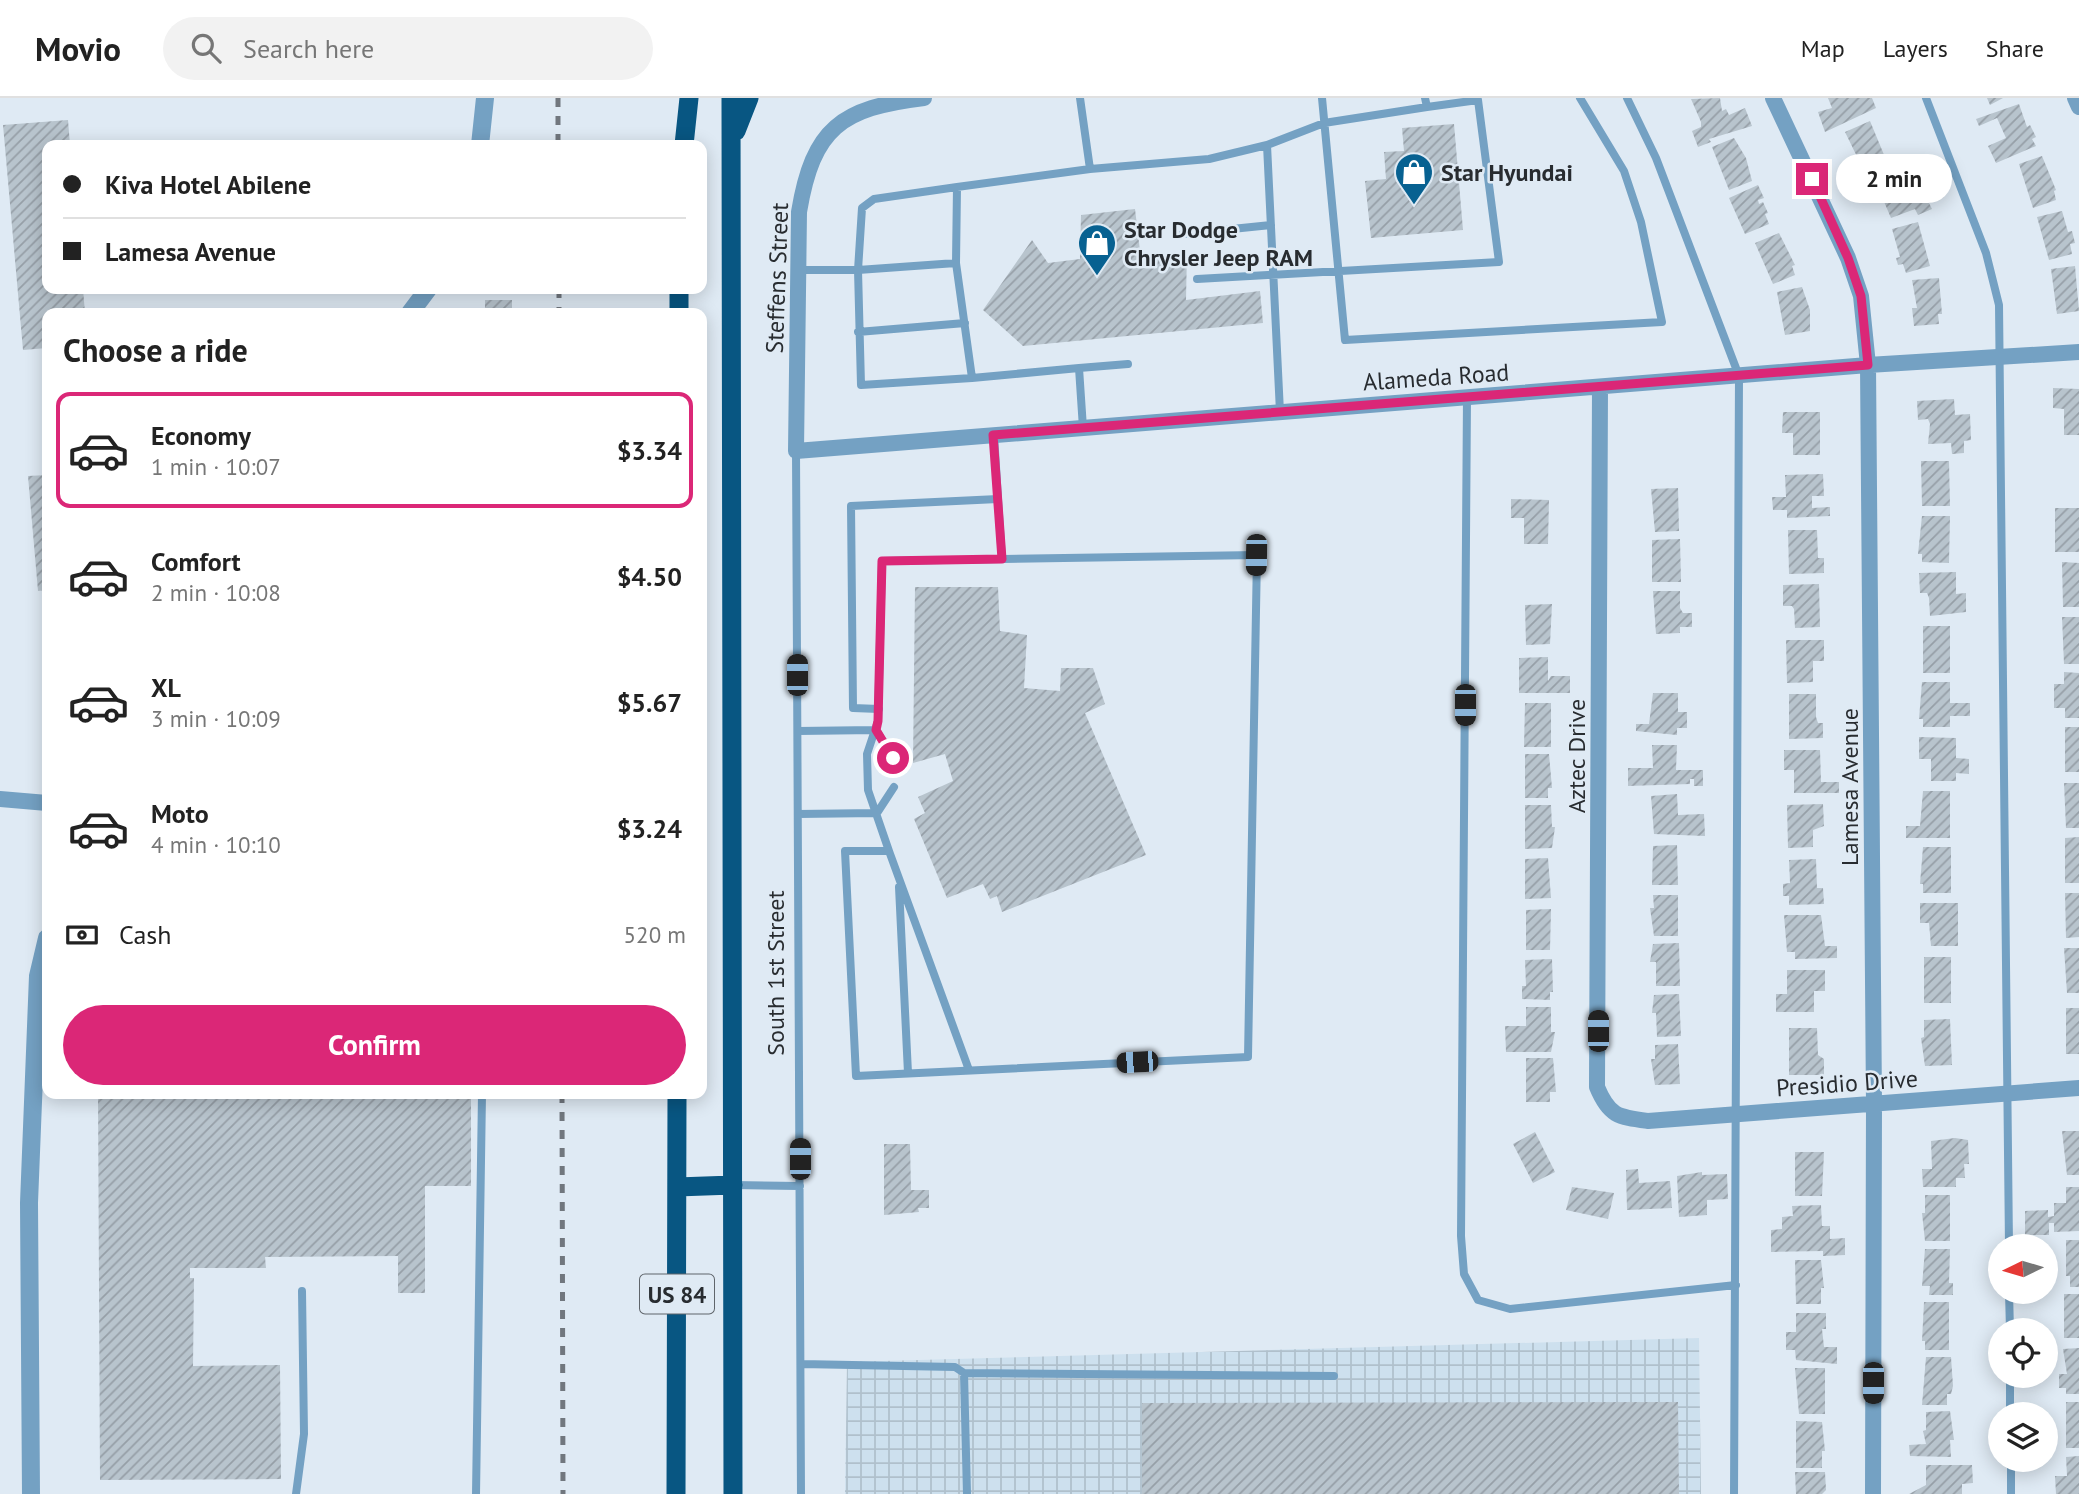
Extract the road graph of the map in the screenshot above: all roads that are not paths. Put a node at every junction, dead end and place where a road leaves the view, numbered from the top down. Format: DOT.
graph roads {
  1 [pos="485,98"];
  2 [pos="678,98"];
  3 [pos="689,98"];
  4 [pos="731,98"];
  5 [pos="748,98"];
  6 [pos="924,98"];
  7 [pos="1080,98"];
  8 [pos="1322,98"];
  9 [pos="1488,98"];
  10 [pos="1580,98"];
  11 [pos="1627,98"];
  12 [pos="1773,98"];
  13 [pos="1926,98"];
  14 [pos="2075,98"];
  15 [pos="1478,100"];
  16 [pos="1426,102"];
  17 [pos="2079,107"];
  18 [pos="1324,123"];
  19 [pos="481,140"];
  20 [pos="681,140"];
  21 [pos="682,140"];
  22 [pos="732,145"];
  23 [pos="1267,145"];
  24 [pos="1090,169"];
  25 [pos="957,187"];
  26 [pos="1271,225"];
  27 [pos="1183,234"];
  28 [pos="956,263"];
  29 [pos="798,270"];
  30 [pos="858,270"];
  31 [pos="1339,270"];
  32 [pos="1273,274"];
  33 [pos="1197,279"];
  34 [pos="965,323"];
  35 [pos="858,332"];
  36 [pos="2079,352"];
  37 [pos="2002,357"];
  38 [pos="1128,364"];
  39 [pos="1868,365"];
  40 [pos="1079,368"];
  41 [pos="1739,376"];
  42 [pos="972,378"];
  43 [pos="1600,388"];
  44 [pos="1467,398"];
  45 [pos="1280,412"];
  46 [pos="1083,428"];
  47 [pos="993,435"];
  48 [pos="796,451"];
  49 [pos="998,499"];
  50 [pos="1002,559"];
  51 [pos="879,709"];
  52 [pos="876,730"];
  53 [pos="797,731"];
  54 [pos="893,758"];
  55 [pos="894,787"];
  56 [pos="0,799"];
  57 [pos="42,803"];
  58 [pos="877,813"];
  59 [pos="798,814"];
  60 [pos="889,851"];
  61 [pos="898,877"];
  62 [pos="42,960"];
  63 [pos="41,1067"];
  64 [pos="969,1070"];
  65 [pos="908,1073"];
  66 [pos="2079,1087"];
  67 [pos="2007,1093"];
  68 [pos="482,1099"];
  69 [pos="677,1099"];
  70 [pos="1874,1104"];
  71 [pos="1735,1115"];
  72 [pos="1619,1118"];
  73 [pos="733,1185"];
  74 [pos="800,1185"];
  75 [pos="677,1187"];
  76 [pos="2009,1234"];
  77 [pos="1736,1285"];
  78 [pos="302,1291"];
  79 [pos="800,1364"];
  80 [pos="964,1373"];
  81 [pos="1334,1376"];
  82 [pos="2011,1472"];
  83 [pos="31,1494"];
  84 [pos="296,1494"];
  85 [pos="476,1494"];
  86 [pos="676,1494"];
  87 [pos="733,1494"];
  88 [pos="800,1494"];
  89 [pos="967,1494"];
  90 [pos="1734,1494"];
  91 [pos="1873,1494"];
  92 [pos="2011,1494"];
  1 -- 19 [label="street"];
  2 -- 20 [label="highway"];
  3 -- 21 [label="highway"];
  4 -- 22 [label="highway, South 1st Street"];
  5 -- 22 [label="highway, US 84"];
  6 -- 29 [label="street, Steffens Street"];
  7 -- 24 [label="lane"];
  8 -- 18 [label="lane"];
  9 -- 15 [label="lane"];
  10 -- 31 [label="lane"];
  11 -- 41 [label="lane"];
  12 -- 39 [label="street, Lamesa Avenue"];
  13 -- 37 [label="lane"];
  14 -- 17 [label="street"];
  15 -- 16 [label="lane"];
  15 -- 31 [label="lane"];
  16 -- 18 [label="lane"];
  18 -- 23 [label="lane"];
  18 -- 31 [label="lane"];
  22 -- 73 [label="highway, South 1st Street / US 84"];
  23 -- 24 [label="lane"];
  23 -- 26 [label="lane"];
  24 -- 25 [label="lane"];
  25 -- 28 [label="lane"];
  25 -- 30 [label="lane"];
  26 -- 27 [label="lane"];
  26 -- 32 [label="lane"];
  28 -- 30 [label="lane"];
  28 -- 34 [label="lane"];
  29 -- 30 [label="lane"];
  29 -- 48 [label="street, Steffens Street"];
  30 -- 35 [label="lane"];
  31 -- 32 [label="lane"];
  32 -- 33 [label="lane"];
  32 -- 45 [label="lane"];
  34 -- 35 [label="lane"];
  34 -- 42 [label="lane"];
  35 -- 42 [label="lane"];
  36 -- 37 [label="street, Alameda Road"];
  37 -- 39 [label="street, Alameda Road"];
  37 -- 67 [label="lane"];
  38 -- 40 [label="lane"];
  39 -- 41 [label="street, Alameda Road"];
  39 -- 70 [label="street, Lamesa Avenue"];
  40 -- 42 [label="lane"];
  40 -- 46 [label="lane"];
  41 -- 43 [label="street, Alameda Road"];
  41 -- 71 [label="lane"];
  43 -- 44 [label="street, Alameda Road"];
  43 -- 72 [label="street, Aztec Drive"];
  44 -- 45 [label="street, Alameda Road"];
  44 -- 77 [label="lane"];
  45 -- 46 [label="street, Alameda Road"];
  46 -- 47 [label="street, Alameda Road"];
  47 -- 48 [label="street, Alameda Road"];
  47 -- 49 [label="lane"];
  48 -- 53 [label="lane, South 1st Street"];
  49 -- 50 [label="lane"];
  49 -- 51 [label="lane"];
  50 -- 51 [label="lane"];
  50 -- 64 [label="lane"];
  51 -- 52 [label="lane"];
  52 -- 53 [label="lane"];
  52 -- 54 [label="lane"];
  52 -- 58 [label="lane"];
  53 -- 59 [label="lane, South 1st Street"];
  55 -- 58 [label="lane"];
  56 -- 57 [label="street"];
  58 -- 59 [label="lane"];
  58 -- 60 [label="lane"];
  59 -- 74 [label="lane, South 1st Street"];
  60 -- 61 [label="lane"];
  60 -- 65 [label="lane"];
  61 -- 64 [label="lane"];
  61 -- 65 [label="lane"];
  62 -- 63 [label="street"];
  63 -- 83 [label="street"];
  64 -- 65 [label="lane"];
  66 -- 67 [label="street, Presidio Drive"];
  67 -- 70 [label="street, Presidio Drive"];
  67 -- 76 [label="lane"];
  68 -- 85 [label="lane"];
  69 -- 75 [label="highway, US 84"];
  70 -- 71 [label="street, Presidio Drive"];
  70 -- 91 [label="street, Lamesa Avenue"];
  71 -- 72 [label="street, Presidio Drive"];
  71 -- 77 [label="lane"];
  73 -- 74 [label="lane"];
  73 -- 75 [label="highway"];
  73 -- 87 [label="highway, South 1st Street / US 84"];
  74 -- 79 [label="lane, South 1st Street"];
  75 -- 86 [label="highway, US 84"];
  77 -- 90 [label="lane"];
  78 -- 84 [label="lane"];
  79 -- 80 [label="lane"];
  79 -- 88 [label="lane, South 1st Street"];
  80 -- 81 [label="lane"];
  80 -- 89 [label="lane"];
  82 -- 92 [label="lane"];
}
